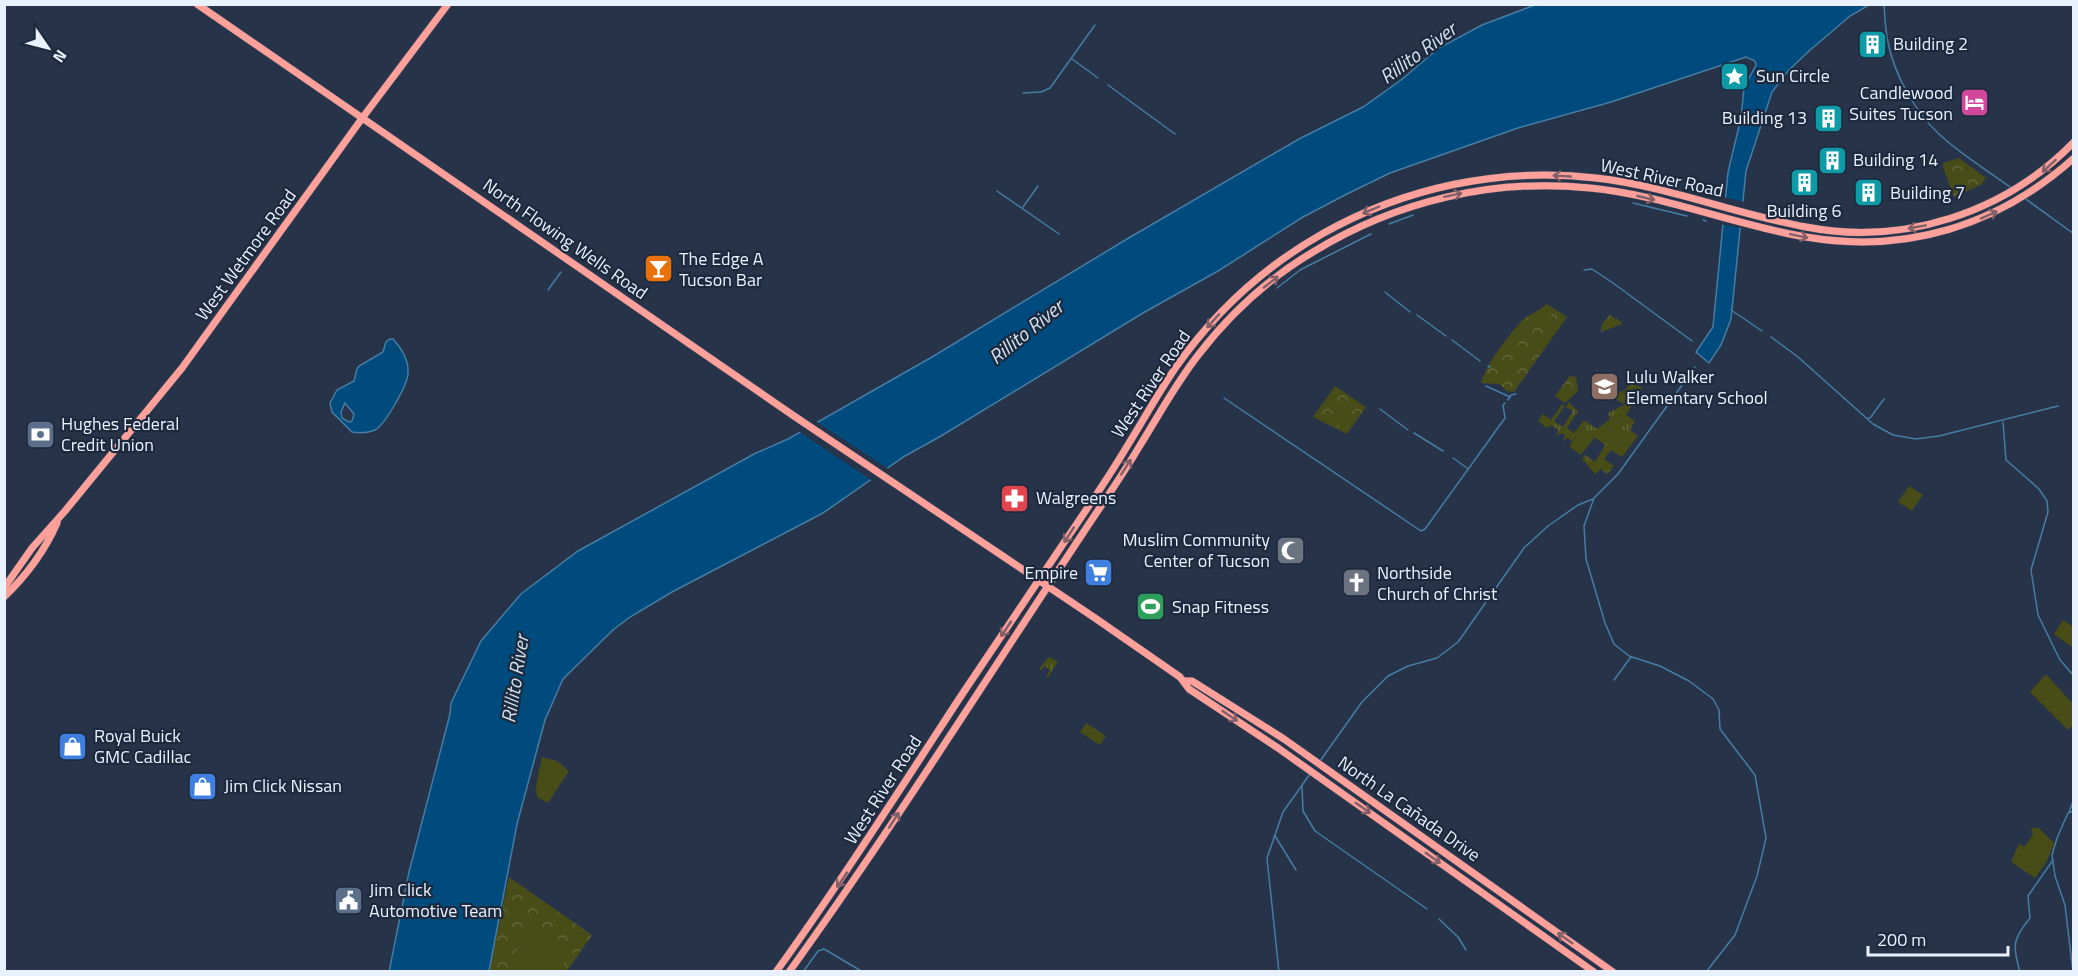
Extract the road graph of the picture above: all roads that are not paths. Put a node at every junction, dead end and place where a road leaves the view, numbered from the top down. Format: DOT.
graph roads {
  1 [pos="197,4"];
  2 [pos="448,4"];
  3 [pos="363,117"];
  4 [pos="2073,142"];
  5 [pos="2073,158"];
  6 [pos="1621,182"];
  7 [pos="1620,192"];
  8 [pos="916,498"];
  9 [pos="60,518"];
  10 [pos="1039,580"];
  11 [pos="1047,586"];
  12 [pos="4,588"];
  13 [pos="4,597"];
  14 [pos="1184,681"];
  15 [pos="776,972"];
  16 [pos="789,972"];
  17 [pos="1594,972"];
  18 [pos="1613,972"];
  1 -- 3 [label="main road, North Flowing Wells Road"];
  2 -- 3 [label="main road, West Wetmore Road"];
  3 -- 8 [label="main road, North Flowing Wells Road"];
  3 -- 9 [label="main road, West Wetmore Road"];
  4 -- 6 [label="main road, West River Road, one-way"];
  7 -- 5 [label="main road, West River Road, one-way"];
  6 -- 7 [label="main road"];
  6 -- 10 [label="main road, West River Road, one-way"];
  11 -- 7 [label="main road, West River Road, one-way"];
  8 -- 10 [label="main road, North La Cañada Drive"];
  9 -- 12 [label="main road, West Wetmore Road"];
  9 -- 13 [label="main road, West Wetmore Road"];
  10 -- 11 [label="main road, North La Cañada Drive"];
  10 -- 15 [label="main road, West River Road, one-way"];
  11 -- 14 [label="main road, North La Cañada Drive"];
  16 -- 11 [label="main road, West River Road, one-way"];
  14 -- 17 [label="main road, North La Cañada Drive, one-way"];
  18 -- 14 [label="main road, North La Cañada Drive, one-way"];
}
